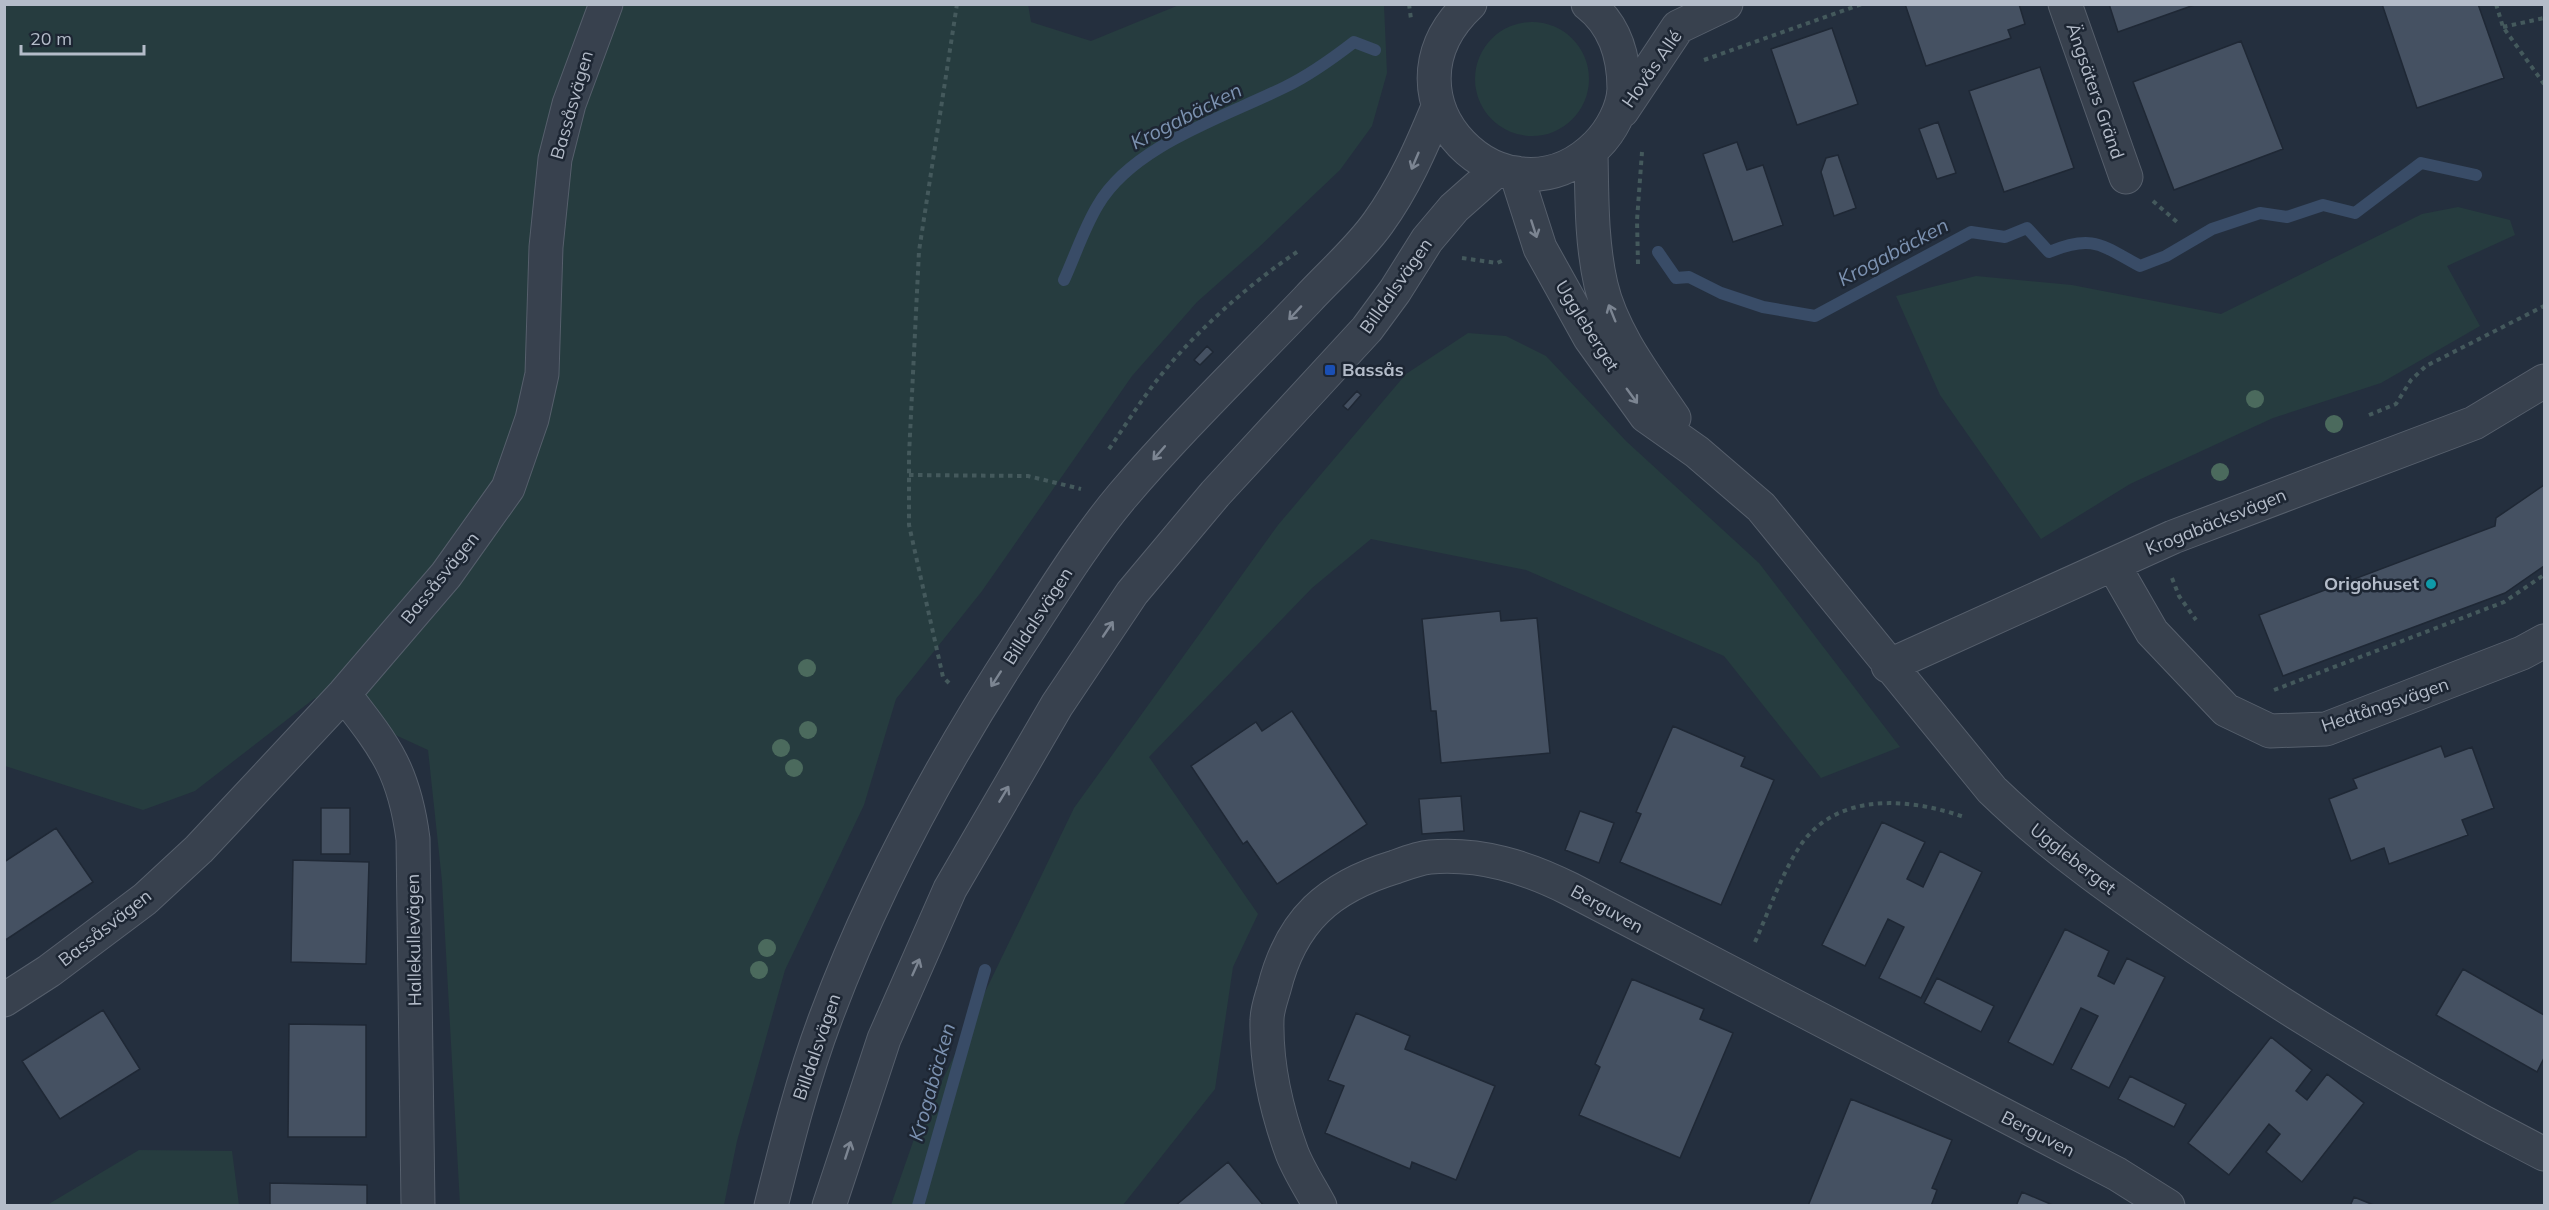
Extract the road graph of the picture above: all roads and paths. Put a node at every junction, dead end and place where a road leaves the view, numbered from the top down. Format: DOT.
graph roads {
  1 [pos="606,4"];
  2 [pos="957,4"];
  3 [pos="1437,4"];
  4 [pos="1470,4"];
  5 [pos="1588,4"];
  6 [pos="1726,4"];
  7 [pos="1862,4"];
  8 [pos="2065,4"];
  9 [pos="2496,4"];
  10 [pos="2544,18"];
  11 [pos="2503,27"];
  12 [pos="1439,47"];
  13 [pos="1696,63"];
  14 [pos="2544,84"];
  15 [pos="1438,107"];
  16 [pos="1614,122"];
  17 [pos="1591,152"];
  18 [pos="1507,171"];
  19 [pos="2126,177"];
  20 [pos="2544,306"];
  21 [pos="2544,381"];
  22 [pos="2369,416"];
  23 [pos="1696,452"];
  24 [pos="909,475"];
  25 [pos="1082,489"];
  26 [pos="2160,543"];
  27 [pos="2114,566"];
  28 [pos="2544,575"];
  29 [pos="2200,624"];
  30 [pos="2544,641"];
  31 [pos="1888,666"];
  32 [pos="954,688"];
  33 [pos="2268,692"];
  34 [pos="344,694"];
  35 [pos="1973,820"];
  36 [pos="1740,979"];
  37 [pos="4,1000"];
  38 [pos="2544,1154"];
  39 [pos="418,1206"];
  40 [pos="771,1206"];
  41 [pos="829,1206"];
  42 [pos="1320,1206"];
  43 [pos="2168,1206"];
  1 -- 34 [label="street, Bassåsvägen"];
  2 -- 24 [label="path"];
  3 -- 12 [label="street"];
  4 -- 12 [label="street"];
  5 -- 16 [label="street"];
  6 -- 16 [label="street, Hovås Allé"];
  7 -- 13 [label="path"];
  8 -- 19 [label="street, Ängsäters Gränd"];
  9 -- 11 [label="path"];
  10 -- 11 [label="path"];
  11 -- 14 [label="path"];
  12 -- 15 [label="street"];
  15 -- 18 [label="street"];
  15 -- 40 [label="street, Billdalsvägen, one-way"];
  16 -- 17 [label="street"];
  17 -- 18 [label="street"];
  23 -- 17 [label="street, Uggleberget, one-way"];
  18 -- 23 [label="street, Uggleberget, one-way"];
  41 -- 18 [label="street, Billdalsvägen, one-way"];
  20 -- 22 [label="path"];
  21 -- 26 [label="street, Krogabäcksvägen"];
  23 -- 31 [label="street, Uggleberget"];
  24 -- 25 [label="path"];
  24 -- 32 [label="path"];
  26 -- 27 [label="street, Krogabäcksvägen"];
  26 -- 29 [label="path"];
  27 -- 30 [label="street, Hedtångsvägen"];
  27 -- 31 [label="street, Krogabäcksvägen"];
  28 -- 33 [label="path"];
  31 -- 38 [label="street, Uggleberget"];
  34 -- 37 [label="street, Bassåsvägen"];
  34 -- 39 [label="street, Hallekullevägen"];
  35 -- 36 [label="path"];
  36 -- 42 [label="street, Berguven"];
  36 -- 43 [label="street, Berguven"];
}
